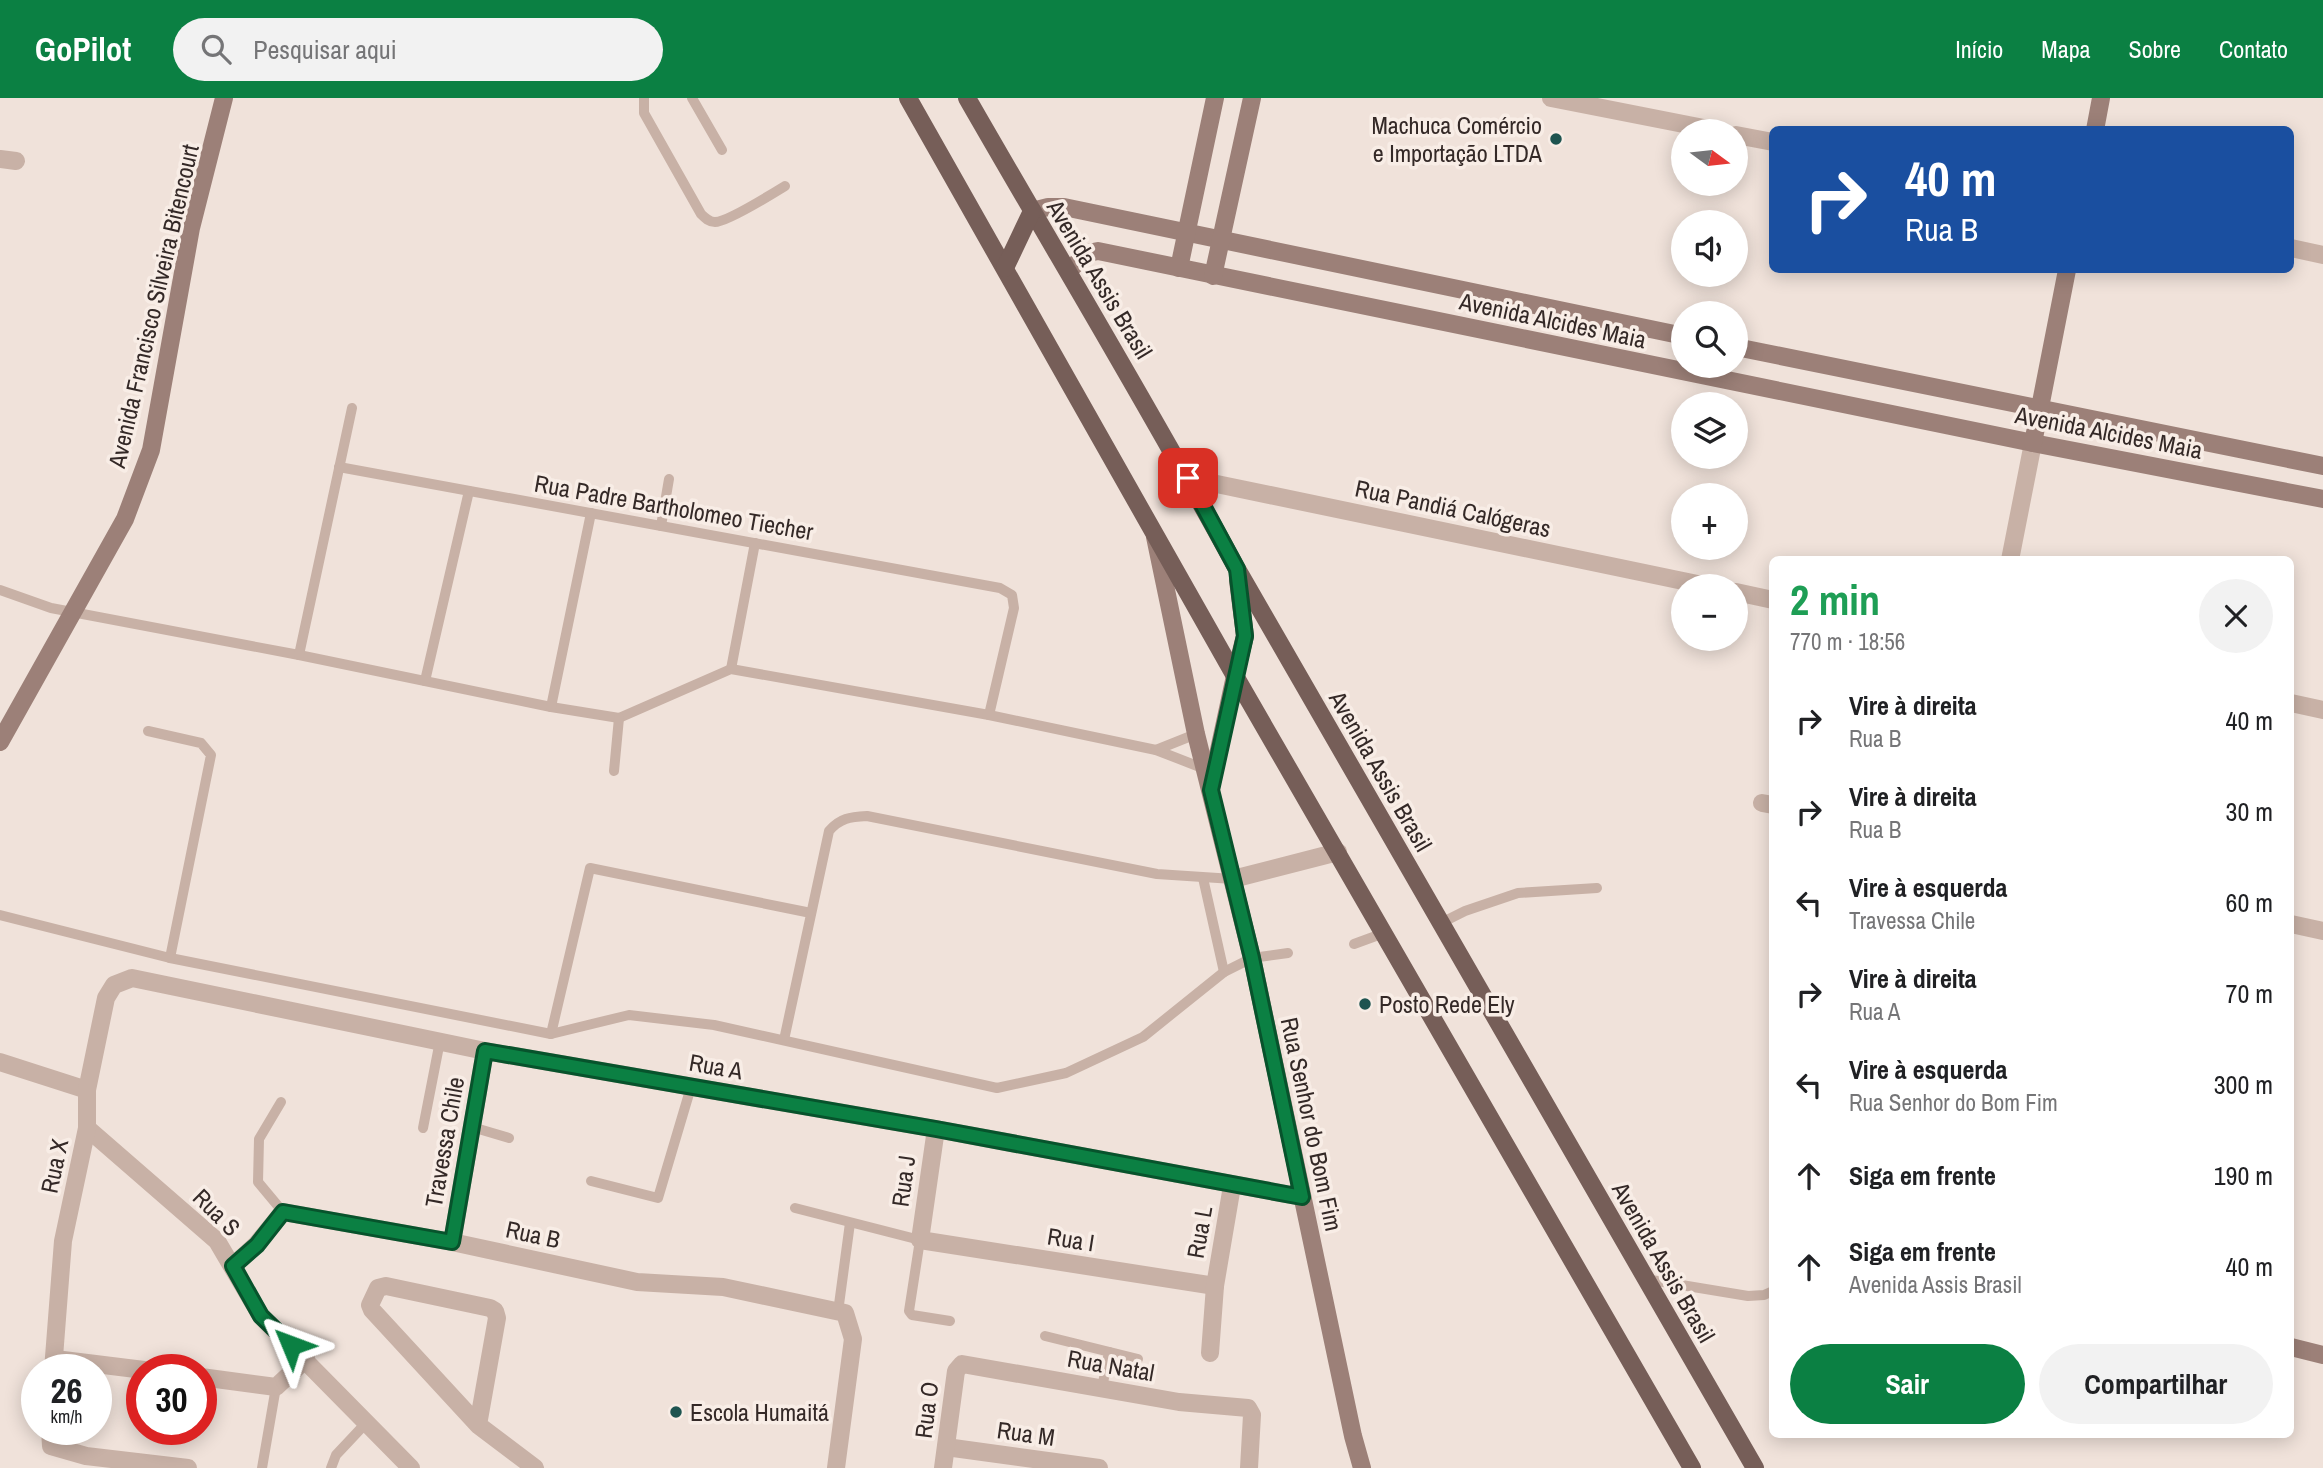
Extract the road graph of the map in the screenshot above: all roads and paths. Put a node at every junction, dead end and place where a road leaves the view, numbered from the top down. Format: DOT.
graph roads {
  1 [pos="224,98"];
  2 [pos="644,98"];
  3 [pos="692,98"];
  4 [pos="908,98"];
  5 [pos="967,98"];
  6 [pos="1215,98"];
  7 [pos="1252,98"];
  8 [pos="1551,98"];
  9 [pos="2101,98"];
  10 [pos="1671,122"];
  11 [pos="2096,126"];
  12 [pos="1748,137"];
  13 [pos="1769,141"];
  14 [pos="722,150"];
  15 [pos="785,187"];
  16 [pos="1032,211"];
  17 [pos="1186,233"];
  18 [pos="1222,240"];
  19 [pos="2294,249"];
  20 [pos="2323,255"];
  21 [pos="1005,268"];
  22 [pos="1179,268"];
  23 [pos="1069,270"];
  24 [pos="2066,273"];
  25 [pos="1213,276"];
  26 [pos="1671,333"];
  27 [pos="1748,349"];
  28 [pos="352,408"];
  29 [pos="2040,410"];
  30 [pos="2033,443"];
  31 [pos="2323,466"];
  32 [pos="340,467"];
  33 [pos="1188,478"];
  34 [pos="669,479"];
  35 [pos="469,491"];
  36 [pos="2323,499"];
  37 [pos="591,513"];
  38 [pos="661,526"];
  39 [pos="1152,527"];
  40 [pos="755,544"];
  41 [pos="2011,556"];
  42 [pos="1237,569"];
  43 [pos="1671,579"];
  44 [pos="0,590"];
  45 [pos="1748,595"];
  46 [pos="1769,599"];
  47 [pos="72,611"];
  48 [pos="299,655"];
  49 [pos="731,669"];
  50 [pos="1235,676"];
  51 [pos="425,681"];
  52 [pos="2294,704"];
  53 [pos="551,707"];
  54 [pos="2323,710"];
  55 [pos="989,715"];
  56 [pos="619,718"];
  57 [pos="148,732"];
  58 [pos="1196,734"];
  59 [pos="0,742"];
  60 [pos="1156,750"];
  61 [pos="1205,769"];
  62 [pos="614,771"];
  63 [pos="1211,790"];
  64 [pos="1338,852"];
  65 [pos="1203,877"];
  66 [pos="1233,878"];
  67 [pos="1597,888"];
  68 [pos="811,913"];
  69 [pos="0,915"];
  70 [pos="1441,923"];
  71 [pos="2294,925"];
  72 [pos="2323,931"];
  73 [pos="1384,933"];
  74 [pos="1354,944"];
  75 [pos="1288,953"];
  76 [pos="170,958"];
  77 [pos="1252,958"];
  78 [pos="1224,972"];
  79 [pos="124,981"];
  80 [pos="551,1034"];
  81 [pos="785,1040"];
  82 [pos="440,1041"];
  83 [pos="485,1051"];
  84 [pos="0,1062"];
  85 [pos="691,1087"];
  86 [pos="88,1090"];
  87 [pos="281,1102"];
  88 [pos="471,1127"];
  89 [pos="87,1128"];
  90 [pos="423,1128"];
  91 [pos="936,1129"];
  92 [pos="509,1138"];
  93 [pos="591,1181"];
  94 [pos="1232,1186"];
  95 [pos="1302,1197"];
  96 [pos="795,1208"];
  97 [pos="283,1212"];
  98 [pos="850,1223"];
  99 [pos="919,1240"];
  100 [pos="452,1242"];
  101 [pos="233,1266"];
  102 [pos="1646,1279"];
  103 [pos="1214,1286"];
  104 [pos="1769,1293"];
  105 [pos="842,1313"];
  106 [pos="950,1321"];
  107 [pos="1045,1336"];
  108 [pos="2294,1348"];
  109 [pos="1109,1352"];
  110 [pos="1210,1353"];
  111 [pos="55,1354"];
  112 [pos="2323,1355"];
  113 [pos="306,1359"];
  114 [pos="1138,1359"];
  115 [pos="964,1364"];
  116 [pos="217,1379"];
  117 [pos="276,1387"];
  118 [pos="1102,1388"];
  119 [pos="366,1422"];
  120 [pos="478,1425"];
  121 [pos="51,1445"];
  122 [pos="946,1447"];
  123 [pos="87,1462"];
  124 [pos="188,1468"];
  125 [pos="262,1468"];
  126 [pos="331,1468"];
  127 [pos="411,1468"];
  128 [pos="534,1468"];
  129 [pos="836,1468"];
  130 [pos="943,1468"];
  131 [pos="1099,1468"];
  132 [pos="1249,1468"];
  133 [pos="1362,1468"];
  134 [pos="1692,1468"];
  135 [pos="1755,1468"];
  1 -- 47 [label="street, Avenida Francisco Silveira Bitencourt"];
  2 -- 15 [label="lane"];
  3 -- 14 [label="lane"];
  4 -- 21 [label="main road"];
  5 -- 16 [label="main road, Avenida Assis Brasil"];
  6 -- 17 [label="street"];
  7 -- 18 [label="street"];
  8 -- 10 [label="street"];
  9 -- 11 [label="street"];
  12 -- 13 [label="street"];
  16 -- 17 [label="street, Avenida Alcides Maia"];
  16 -- 21 [label="main road"];
  16 -- 23 [label="main road, Avenida Assis Brasil"];
  17 -- 18 [label="street, Avenida Alcides Maia"];
  17 -- 22 [label="street"];
  18 -- 25 [label="street"];
  18 -- 26 [label="street, Avenida Alcides Maia"];
  19 -- 20 [label="street"];
  21 -- 39 [label="main road"];
  22 -- 23 [label="street, Avenida Alcides Maia"];
  22 -- 25 [label="street, Avenida Alcides Maia"];
  23 -- 33 [label="main road, Avenida Assis Brasil"];
  24 -- 29 [label="street"];
  25 -- 30 [label="street, Avenida Alcides Maia"];
  27 -- 29 [label="street, Avenida Alcides Maia"];
  28 -- 32 [label="lane"];
  29 -- 30 [label="street"];
  29 -- 31 [label="street, Avenida Alcides Maia"];
  30 -- 36 [label="street, Avenida Alcides Maia"];
  30 -- 41 [label="street"];
  32 -- 35 [label="lane, Rua Padre Bartholomeo Tiecher"];
  32 -- 48 [label="lane"];
  33 -- 42 [label="main road, Avenida Assis Brasil"];
  33 -- 43 [label="street, Rua Pandiá Calógeras"];
  34 -- 38 [label="lane"];
  35 -- 37 [label="lane, Rua Padre Bartholomeo Tiecher"];
  35 -- 51 [label="lane"];
  37 -- 38 [label="lane, Rua Padre Bartholomeo Tiecher"];
  37 -- 53 [label="lane"];
  38 -- 40 [label="lane, Rua Padre Bartholomeo Tiecher"];
  39 -- 50 [label="main road"];
  39 -- 58 [label="street, Rua Senhor do Bom Fim"];
  40 -- 49 [label="lane"];
  40 -- 55 [label="lane, Rua Padre Bartholomeo Tiecher"];
  42 -- 50 [label="main road"];
  42 -- 70 [label="main road, Avenida Assis Brasil"];
  44 -- 47 [label="lane"];
  45 -- 46 [label="street"];
  47 -- 48 [label="lane"];
  47 -- 59 [label="street, Avenida Francisco Silveira Bitencourt"];
  48 -- 51 [label="lane"];
  49 -- 55 [label="lane"];
  49 -- 56 [label="lane"];
  50 -- 63 [label="street, Rua Senhor do Bom Fim"];
  50 -- 64 [label="main road"];
  51 -- 53 [label="lane"];
  52 -- 54 [label="street"];
  53 -- 56 [label="lane"];
  55 -- 60 [label="lane"];
  56 -- 62 [label="lane"];
  57 -- 76 [label="lane"];
  58 -- 60 [label="lane"];
  58 -- 61 [label="street, Rua Senhor do Bom Fim"];
  60 -- 61 [label="lane"];
  61 -- 63 [label="street, Rua Senhor do Bom Fim"];
  63 -- 66 [label="street, Rua Senhor do Bom Fim"];
  64 -- 66 [label="street"];
  64 -- 73 [label="main road"];
  65 -- 66 [label="lane"];
  65 -- 68 [label="lane"];
  65 -- 78 [label="lane"];
  66 -- 77 [label="street, Rua Senhor do Bom Fim"];
  67 -- 70 [label="lane"];
  68 -- 80 [label="lane"];
  68 -- 81 [label="lane"];
  69 -- 76 [label="lane"];
  70 -- 102 [label="main road, Avenida Assis Brasil"];
  71 -- 72 [label="street"];
  73 -- 74 [label="lane"];
  73 -- 134 [label="main road"];
  75 -- 77 [label="lane"];
  76 -- 80 [label="lane"];
  77 -- 78 [label="lane"];
  77 -- 95 [label="street, Rua Senhor do Bom Fim"];
  78 -- 81 [label="lane"];
  79 -- 82 [label="street, Rua A"];
  79 -- 86 [label="street, Rua X"];
  80 -- 81 [label="lane"];
  82 -- 83 [label="street, Rua A"];
  82 -- 90 [label="lane"];
  83 -- 85 [label="street, Rua A"];
  83 -- 88 [label="street, Travessa Chile"];
  84 -- 86 [label="street"];
  85 -- 91 [label="street, Rua A"];
  85 -- 93 [label="lane"];
  86 -- 89 [label="street, Rua X"];
  87 -- 97 [label="lane"];
  88 -- 92 [label="lane"];
  88 -- 100 [label="street, Travessa Chile"];
  89 -- 101 [label="street, Rua S"];
  89 -- 111 [label="street, Rua X"];
  91 -- 94 [label="street, Rua A"];
  91 -- 99 [label="street, Rua J"];
  94 -- 95 [label="street, Rua A"];
  94 -- 103 [label="street, Rua L"];
  95 -- 133 [label="street, Rua Senhor do Bom Fim"];
  96 -- 98 [label="lane"];
  97 -- 100 [label="street, Rua B"];
  97 -- 101 [label="street"];
  98 -- 99 [label="lane"];
  98 -- 105 [label="lane"];
  99 -- 103 [label="street, Rua I"];
  99 -- 106 [label="lane"];
  100 -- 105 [label="street, Rua B"];
  101 -- 113 [label="street, Rua S"];
  102 -- 104 [label="lane"];
  102 -- 135 [label="main road, Avenida Assis Brasil"];
  103 -- 110 [label="street, Rua L"];
  105 -- 129 [label="street"];
  107 -- 109 [label="lane"];
  108 -- 112 [label="street"];
  109 -- 114 [label="lane"];
  109 -- 118 [label="lane"];
  113 -- 117 [label="street"];
  113 -- 119 [label="street, Rua S"];
  115 -- 118 [label="street, Rua Natal"];
  115 -- 122 [label="street, Rua O"];
  116 -- 117 [label="street"];
  117 -- 125 [label="lane"];
  118 -- 132 [label="street, Rua Natal"];
  119 -- 126 [label="lane"];
  119 -- 127 [label="street, Rua S"];
  120 -- 120 [label="street"];
  120 -- 128 [label="street"];
  121 -- 123 [label="street"];
  122 -- 130 [label="street, Rua O"];
  122 -- 131 [label="street, Rua M"];
  123 -- 124 [label="street"];
}
